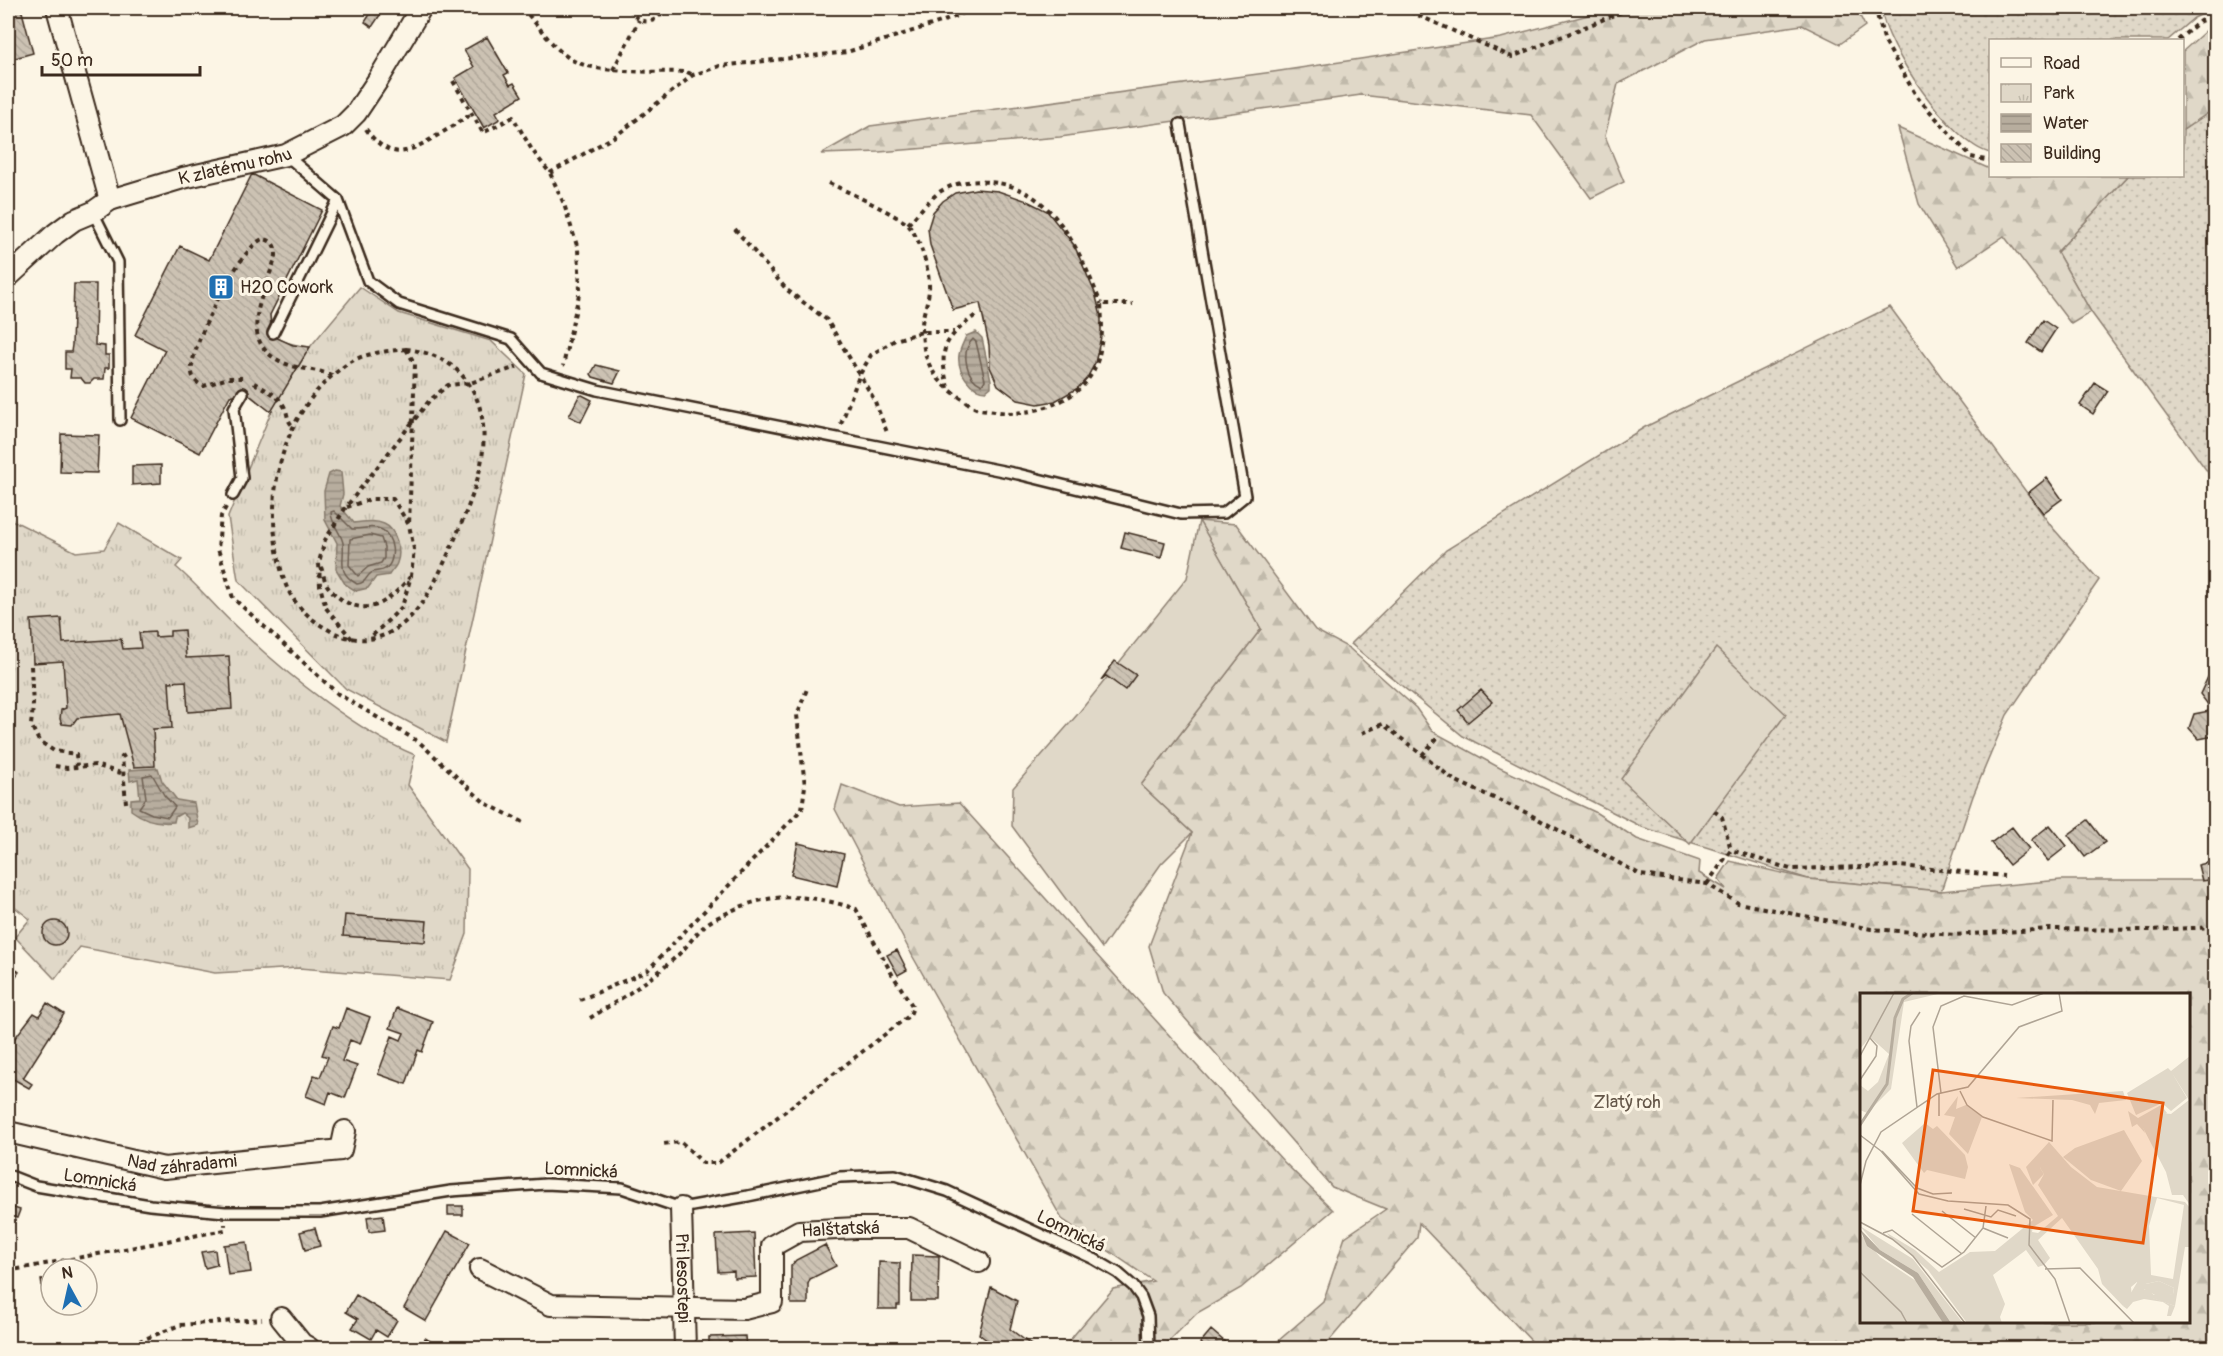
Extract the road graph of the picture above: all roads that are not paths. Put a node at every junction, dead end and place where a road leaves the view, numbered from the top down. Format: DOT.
graph roads {
  1 [pos="57,8"];
  2 [pos="421,8"];
  3 [pos="1180,124"];
  4 [pos="286,155"];
  5 [pos="110,200"];
  6 [pos="338,200"];
  7 [pos="93,212"];
  8 [pos="8,277"];
  9 [pos="273,333"];
  10 [pos="243,393"];
  11 [pos="120,420"];
  12 [pos="233,495"];
  13 [pos="345,1131"];
  14 [pos="8,1132"];
  15 [pos="8,1175"];
  16 [pos="681,1208"];
  17 [pos="979,1262"];
  18 [pos="480,1269"];
  19 [pos="683,1307"];
  20 [pos="280,1318"];
  21 [pos="309,1348"];
  22 [pos="685,1348"];
  23 [pos="1149,1348"];
  1 -- 5 [label="street"];
  2 -- 4 [label="street, K zlatému rohu"];
  3 -- 6 [label="lane"];
  4 -- 5 [label="street, K zlatému rohu"];
  4 -- 6 [label="lane"];
  5 -- 7 [label="street, K zlatému rohu"];
  6 -- 9 [label="lane"];
  7 -- 8 [label="street, K zlatému rohu"];
  7 -- 11 [label="lane"];
  10 -- 12 [label="lane"];
  13 -- 14 [label="street, Nad záhradami"];
  15 -- 16 [label="lane, Lomnická"];
  16 -- 19 [label="street, Pri lesostepi"];
  16 -- 23 [label="lane, Lomnická"];
  17 -- 19 [label="street, Halštatská"];
  18 -- 19 [label="street"];
  19 -- 22 [label="street, Pri lesostepi"];
  20 -- 21 [label="street"];
}
